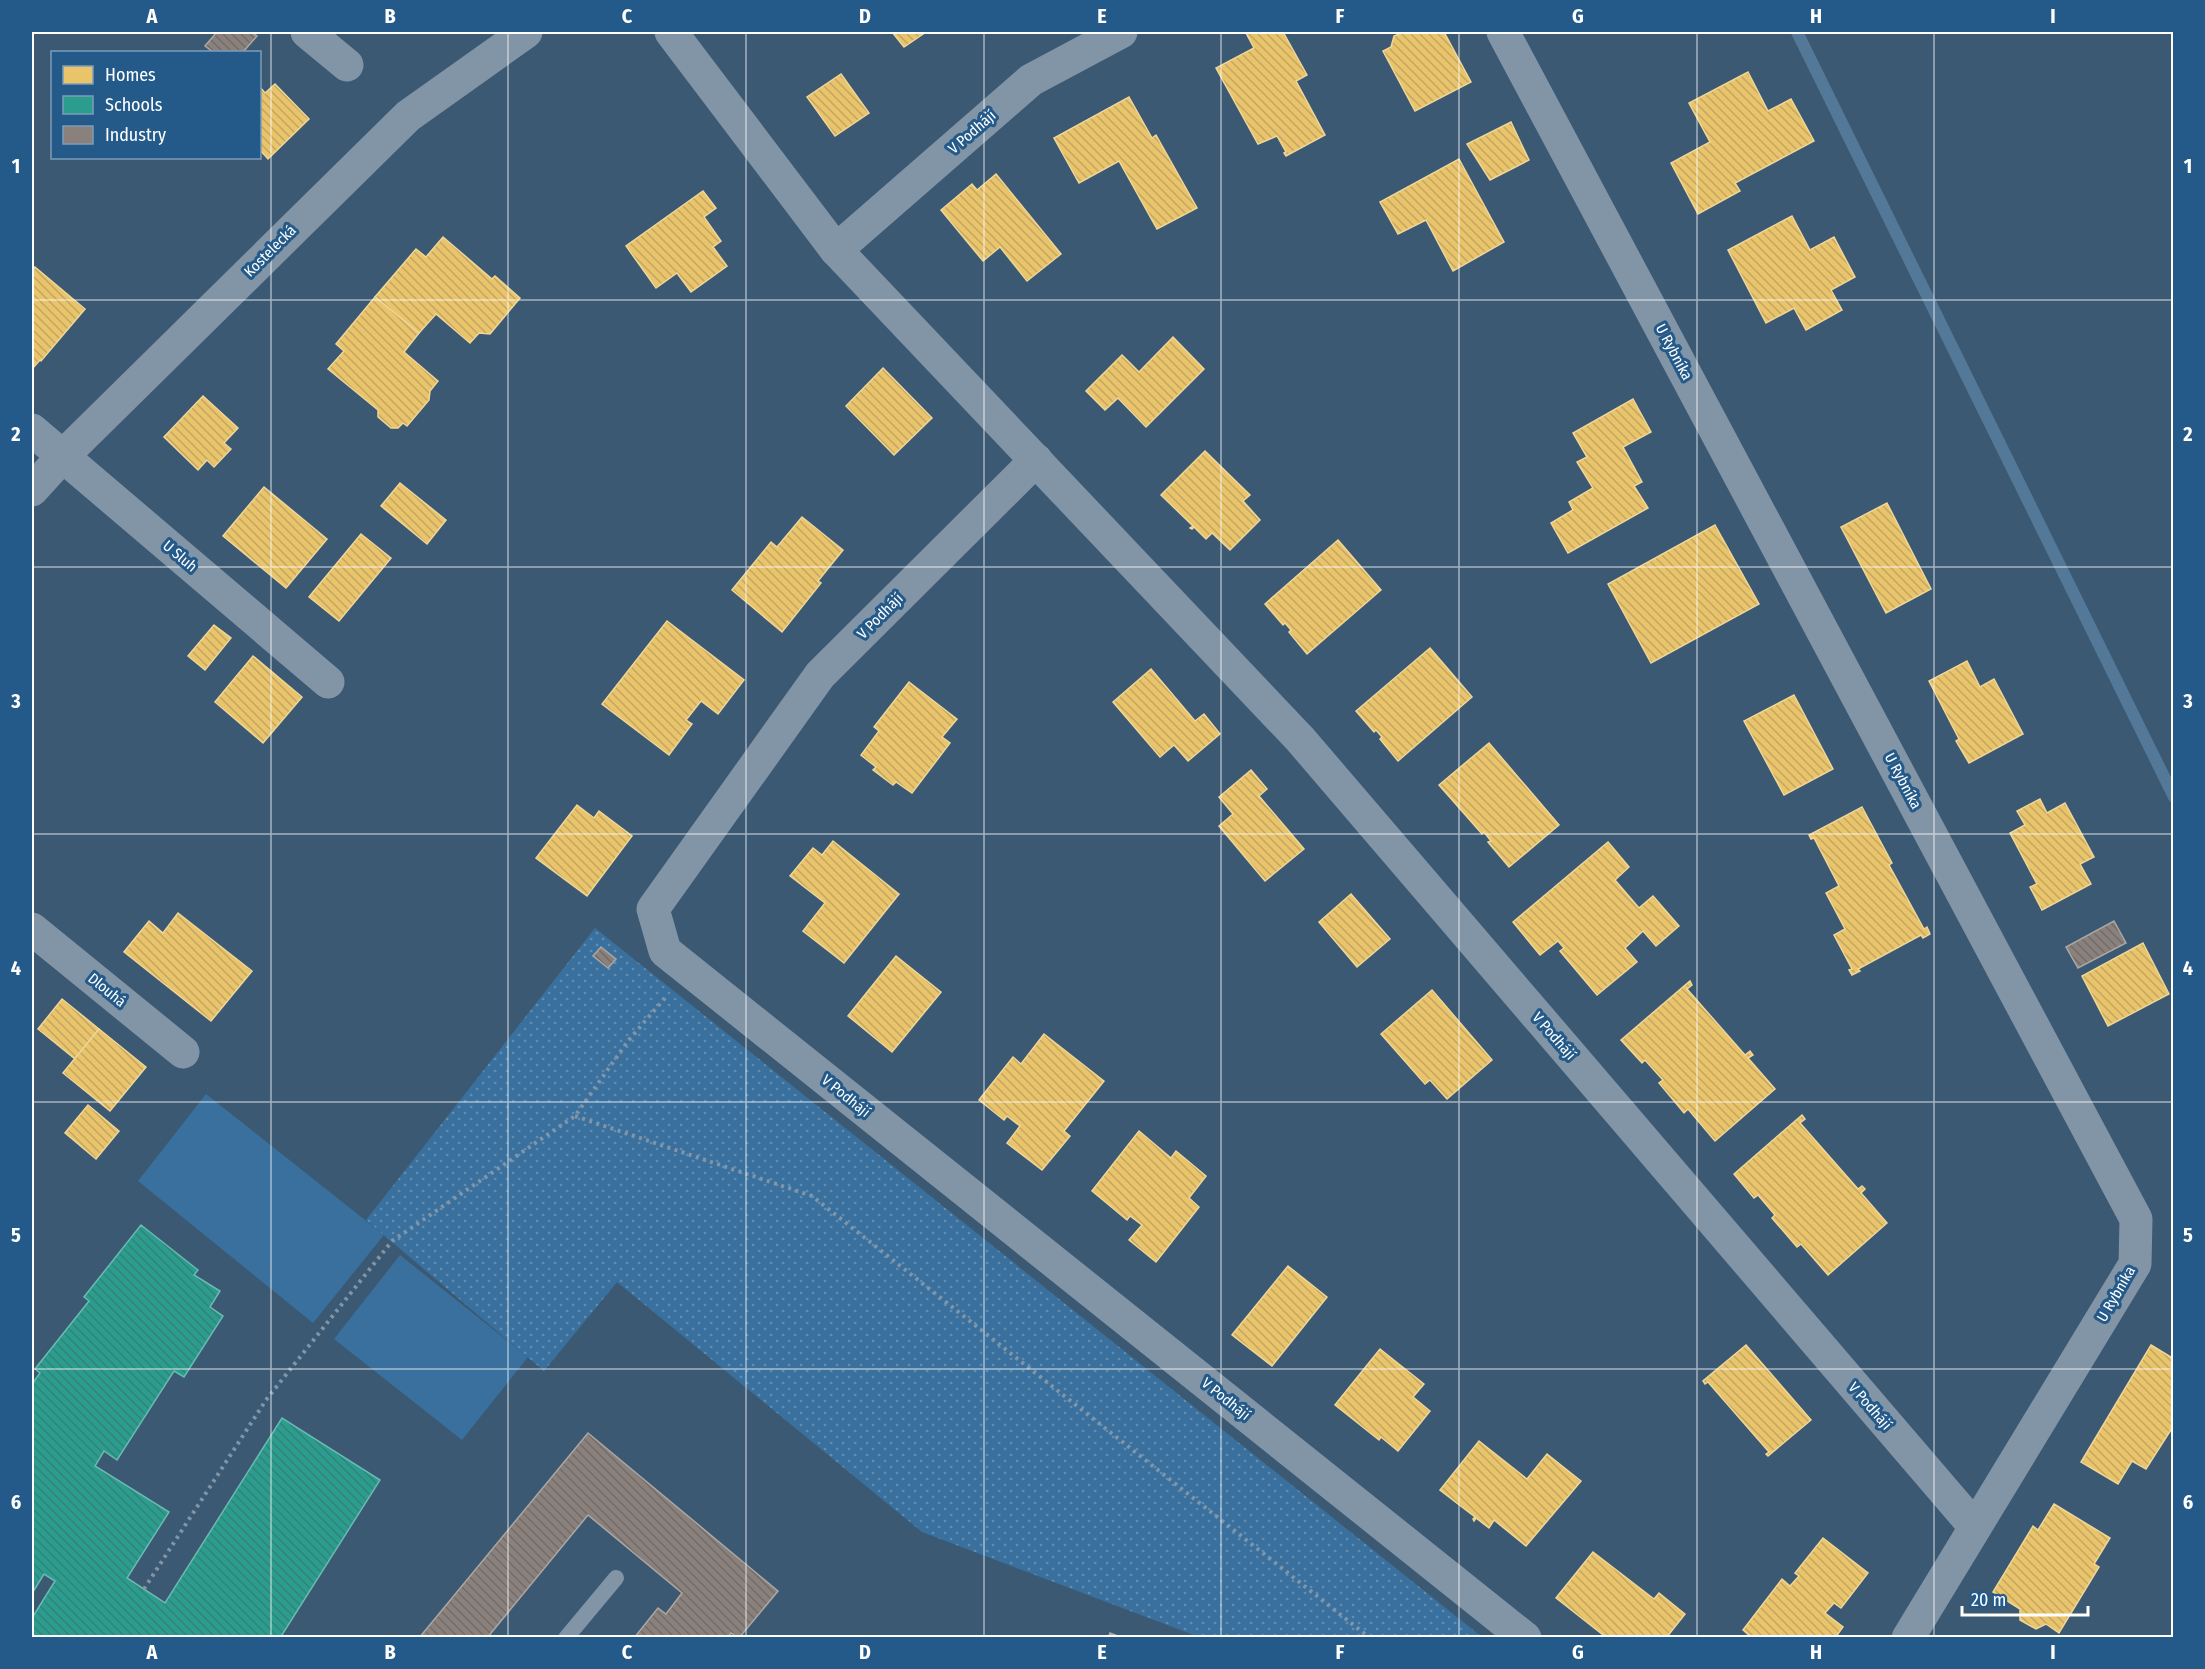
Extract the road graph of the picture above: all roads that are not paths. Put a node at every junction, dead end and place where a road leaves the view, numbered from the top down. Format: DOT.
graph roads {
  1 [pos="307,32"];
  2 [pos="526,32"];
  3 [pos="671,32"];
  4 [pos="1121,32"];
  5 [pos="1503,32"];
  6 [pos="347,65"];
  7 [pos="836,250"];
  8 [pos="32,430"];
  9 [pos="63,456"];
  10 [pos="1036,460"];
  11 [pos="32,490"];
  12 [pos="328,682"];
  13 [pos="32,929"];
  14 [pos="183,1052"];
  15 [pos="1975,1527"];
  16 [pos="616,1578"];
  17 [pos="566,1638"];
  18 [pos="1525,1638"];
  19 [pos="1908,1638"];
  1 -- 6 [label="street"];
  2 -- 9 [label="street, Kostelecká"];
  3 -- 7 [label="street, V Podhájí"];
  4 -- 7 [label="street, V Podhájí"];
  5 -- 15 [label="street, U Rybníka"];
  7 -- 10 [label="street, V Podhájí"];
  8 -- 9 [label="street, U Sluh"];
  9 -- 11 [label="street, Kostelecká"];
  9 -- 12 [label="street, U Sluh"];
  10 -- 15 [label="street, V Podhájí"];
  10 -- 18 [label="street, V Podhájí"];
  13 -- 14 [label="street, Dlouhá"];
  15 -- 19 [label="street"];
  16 -- 17 [label="lane"];
}
